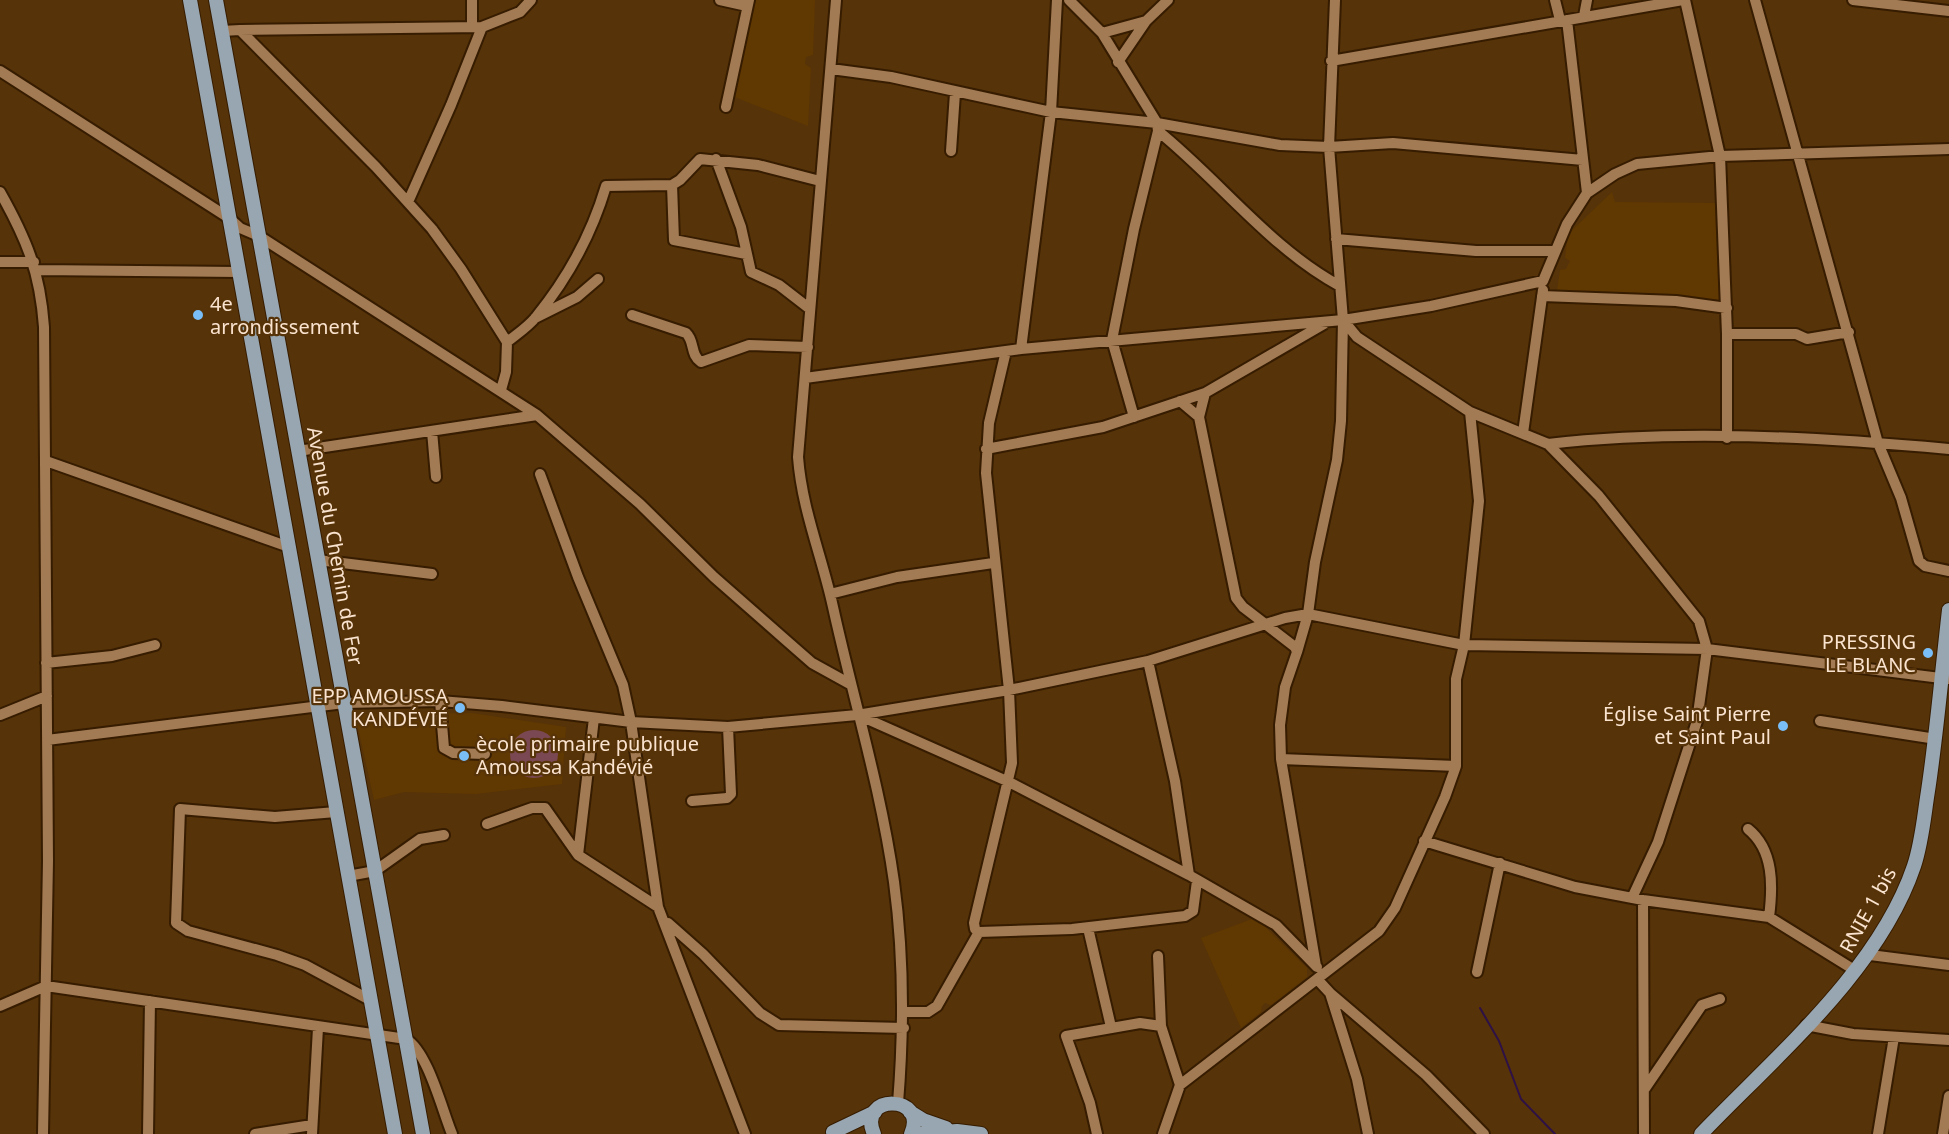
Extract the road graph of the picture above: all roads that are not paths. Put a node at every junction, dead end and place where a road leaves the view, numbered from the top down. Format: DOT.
graph roads {
  1 [pos="190,0"];
  2 [pos="216,0"];
  3 [pos="472,0"];
  4 [pos="531,0"];
  5 [pos="720,0"];
  6 [pos="836,0"];
  7 [pos="1057,0"];
  8 [pos="1069,0"];
  9 [pos="1168,0"];
  10 [pos="1323,0"];
  11 [pos="1333,0"];
  12 [pos="1555,0"];
  13 [pos="1587,0"];
  14 [pos="1684,0"];
  15 [pos="1755,0"];
  16 [pos="1852,0"];
  17 [pos="748,3"];
  18 [pos="1949,11"];
  19 [pos="1584,16"];
  20 [pos="1563,20"];
  21 [pos="1146,21"];
  22 [pos="477,27"];
  23 [pos="240,30"];
  24 [pos="222,31"];
  25 [pos="1102,33"];
  26 [pos="1332,61"];
  27 [pos="1118,62"];
  28 [pos="831,69"];
  29 [pos="0,70"];
  30 [pos="955,93"];
  31 [pos="726,107"];
  32 [pos="1051,112"];
  33 [pos="1157,127"];
  34 [pos="1329,147"];
  35 [pos="1949,149"];
  36 [pos="951,152"];
  37 [pos="1797,154"];
  38 [pos="1720,156"];
  39 [pos="716,159"];
  40 [pos="1583,160"];
  41 [pos="820,181"];
  42 [pos="672,185"];
  43 [pos="0,192"];
  44 [pos="1587,193"];
  45 [pos="408,202"];
  46 [pos="229,218"];
  47 [pos="259,236"];
  48 [pos="1336,239"];
  49 [pos="1554,251"];
  50 [pos="746,254"];
  51 [pos="0,262"];
  52 [pos="35,266"];
  53 [pos="239,272"];
  54 [pos="598,279"];
  55 [pos="1543,281"];
  56 [pos="1340,286"];
  57 [pos="1542,296"];
  58 [pos="1727,308"];
  59 [pos="810,309"];
  60 [pos="632,315"];
  61 [pos="535,318"];
  62 [pos="1343,320"];
  63 [pos="1327,322"];
  64 [pos="1849,332"];
  65 [pos="1728,334"];
  66 [pos="1112,340"];
  67 [pos="507,342"];
  68 [pos="808,347"];
  69 [pos="1021,349"];
  70 [pos="1006,351"];
  71 [pos="805,378"];
  72 [pos="501,390"];
  73 [pos="1205,393"];
  74 [pos="1180,401"];
  75 [pos="1470,412"];
  76 [pos="537,415"];
  77 [pos="1134,417"];
  78 [pos="1198,417"];
  79 [pos="432,431"];
  80 [pos="1523,433"];
  81 [pos="1727,438"];
  82 [pos="1878,443"];
  83 [pos="1548,444"];
  84 [pos="986,449"];
  85 [pos="1949,449"];
  86 [pos="298,452"];
  87 [pos="46,461"];
  88 [pos="540,474"];
  89 [pos="436,477"];
  90 [pos="289,547"];
  91 [pos="318,560"];
  92 [pos="993,563"];
  93 [pos="1949,571"];
  94 [pos="432,574"];
  95 [pos="830,594"];
  96 [pos="1949,610"];
  97 [pos="1308,614"];
  98 [pos="1267,624"];
  99 [pos="155,645"];
  100 [pos="1464,645"];
  101 [pos="1707,649"];
  102 [pos="1297,652"];
  103 [pos="1148,661"];
  104 [pos="46,663"];
  105 [pos="1945,678"];
  106 [pos="850,684"];
  107 [pos="1009,690"];
  108 [pos="46,696"];
  109 [pos="440,701"];
  110 [pos="344,703"];
  111 [pos="317,706"];
  112 [pos="0,715"];
  113 [pos="857,715"];
  114 [pos="594,718"];
  115 [pos="1821,721"];
  116 [pos="631,722"];
  117 [pos="728,727"];
  118 [pos="1936,739"];
  119 [pos="47,740"];
  120 [pos="485,754"];
  121 [pos="1281,759"];
  122 [pos="1456,766"];
  123 [pos="1009,782"];
  124 [pos="692,801"];
  125 [pos="336,812"];
  126 [pos="487,824"];
  127 [pos="1748,829"];
  128 [pos="444,835"];
  129 [pos="1424,841"];
  130 [pos="578,855"];
  131 [pos="1500,863"];
  132 [pos="375,871"];
  133 [pos="348,876"];
  134 [pos="1193,878"];
  135 [pos="1637,899"];
  136 [pos="658,907"];
  137 [pos="1769,917"];
  138 [pos="665,921"];
  139 [pos="1088,928"];
  140 [pos="979,932"];
  141 [pos="1870,954"];
  142 [pos="1158,956"];
  143 [pos="1949,965"];
  144 [pos="1856,971"];
  145 [pos="1477,972"];
  146 [pos="1319,973"];
  147 [pos="46,986"];
  148 [pos="1330,993"];
  149 [pos="1720,999"];
  150 [pos="150,1000"];
  151 [pos="370,1000"];
  152 [pos="0,1006"];
  153 [pos="904,1012"];
  154 [pos="1806,1025"];
  155 [pos="1161,1026"];
  156 [pos="318,1028"];
  157 [pos="904,1028"];
  158 [pos="1111,1028"];
  159 [pos="377,1037"];
  160 [pos="1894,1037"];
  161 [pos="406,1040"];
  162 [pos="1949,1040"];
  163 [pos="1180,1085"];
  164 [pos="1644,1090"];
  165 [pos="1949,1096"];
  166 [pos="898,1103"];
  167 [pos="875,1112"];
  168 [pos="910,1112"];
  169 [pos="312,1130"];
  170 [pos="957,1131"];
  171 [pos="828,1133"];
  172 [pos="43,1134"];
  173 [pos="148,1134"];
  174 [pos="255,1134"];
  175 [pos="395,1134"];
  176 [pos="423,1134"];
  177 [pos="452,1134"];
  178 [pos="745,1134"];
  179 [pos="855,1134"];
  180 [pos="874,1134"];
  181 [pos="910,1134"];
  182 [pos="919,1134"];
  183 [pos="981,1134"];
  184 [pos="1097,1134"];
  185 [pos="1163,1134"];
  186 [pos="1368,1134"];
  187 [pos="1484,1134"];
  188 [pos="1644,1134"];
  189 [pos="1701,1134"];
  190 [pos="1878,1134"];
  191 [pos="1943,1134"];
  1 -- 46 [label="main road"];
  2 -- 24 [label="main road, Avenue du Chemin de Fer"];
  3 -- 22 [label="street"];
  4 -- 22 [label="street"];
  5 -- 17 [label="street"];
  6 -- 28 [label="street"];
  7 -- 32 [label="street"];
  8 -- 25 [label="street"];
  9 -- 21 [label="street"];
  10 -- 11 [label="street"];
  11 -- 26 [label="street"];
  12 -- 20 [label="street"];
  13 -- 19 [label="street"];
  14 -- 19 [label="street"];
  14 -- 38 [label="street"];
  15 -- 37 [label="street"];
  16 -- 18 [label="street"];
  17 -- 31 [label="street"];
  19 -- 20 [label="street"];
  20 -- 26 [label="street"];
  20 -- 40 [label="street"];
  21 -- 25 [label="street"];
  21 -- 27 [label="street"];
  22 -- 23 [label="street"];
  22 -- 45 [label="street"];
  23 -- 24 [label="street"];
  23 -- 45 [label="street"];
  24 -- 47 [label="main road, Avenue du Chemin de Fer"];
  25 -- 27 [label="street"];
  26 -- 34 [label="street"];
  27 -- 33 [label="street"];
  28 -- 30 [label="street"];
  28 -- 41 [label="street"];
  29 -- 46 [label="street"];
  30 -- 32 [label="street"];
  30 -- 36 [label="street"];
  32 -- 33 [label="street"];
  32 -- 69 [label="street"];
  33 -- 34 [label="street"];
  33 -- 56 [label="street"];
  33 -- 66 [label="street"];
  34 -- 40 [label="street"];
  34 -- 48 [label="street"];
  35 -- 37 [label="street"];
  37 -- 38 [label="street"];
  37 -- 64 [label="street"];
  38 -- 44 [label="street"];
  38 -- 58 [label="street"];
  39 -- 41 [label="street"];
  39 -- 42 [label="street"];
  39 -- 50 [label="street"];
  40 -- 44 [label="street"];
  41 -- 59 [label="street"];
  42 -- 50 [label="street"];
  42 -- 61 [label="street"];
  43 -- 52 [label="street"];
  44 -- 49 [label="street"];
  45 -- 67 [label="street"];
  46 -- 47 [label="street"];
  46 -- 53 [label="main road"];
  47 -- 72 [label="street"];
  47 -- 86 [label="main road, Avenue du Chemin de Fer"];
  48 -- 49 [label="street"];
  48 -- 56 [label="street"];
  49 -- 55 [label="street"];
  50 -- 59 [label="street"];
  51 -- 52 [label="street"];
  52 -- 53 [label="street"];
  52 -- 87 [label="street"];
  53 -- 90 [label="main road"];
  54 -- 61 [label="street"];
  55 -- 57 [label="street"];
  55 -- 62 [label="street"];
  56 -- 62 [label="street"];
  57 -- 58 [label="street"];
  57 -- 80 [label="street"];
  58 -- 65 [label="street"];
  59 -- 68 [label="street"];
  60 -- 68 [label="street"];
  61 -- 67 [label="street"];
  62 -- 63 [label="street"];
  62 -- 75 [label="street"];
  62 -- 97 [label="street"];
  63 -- 66 [label="street"];
  63 -- 73 [label="street"];
  64 -- 65 [label="street"];
  64 -- 82 [label="street"];
  65 -- 81 [label="street"];
  66 -- 69 [label="street"];
  66 -- 77 [label="street"];
  67 -- 72 [label="street"];
  68 -- 71 [label="street"];
  69 -- 70 [label="street"];
  70 -- 71 [label="street"];
  70 -- 84 [label="street"];
  71 -- 95 [label="street"];
  72 -- 76 [label="street"];
  73 -- 74 [label="street"];
  73 -- 78 [label="street"];
  74 -- 77 [label="street"];
  74 -- 78 [label="street"];
  75 -- 80 [label="street"];
  75 -- 100 [label="street"];
  76 -- 79 [label="street"];
  76 -- 106 [label="street"];
  77 -- 84 [label="street"];
  78 -- 98 [label="street"];
  79 -- 86 [label="street"];
  79 -- 89 [label="street"];
  80 -- 83 [label="street"];
  81 -- 82 [label="street"];
  81 -- 83 [label="street"];
  82 -- 85 [label="street"];
  82 -- 93 [label="street"];
  83 -- 101 [label="street"];
  84 -- 92 [label="street"];
  86 -- 91 [label="main road, Avenue du Chemin de Fer"];
  87 -- 90 [label="street"];
  87 -- 104 [label="street"];
  88 -- 116 [label="street"];
  90 -- 111 [label="main road"];
  91 -- 94 [label="street"];
  91 -- 110 [label="main road, Avenue du Chemin de Fer"];
  92 -- 95 [label="street"];
  92 -- 107 [label="street"];
  95 -- 106 [label="street"];
  96 -- 105 [label="main road, RNIE 1 bis"];
  97 -- 98 [label="street"];
  97 -- 100 [label="street"];
  97 -- 102 [label="street"];
  98 -- 102 [label="street"];
  98 -- 103 [label="street"];
  99 -- 104 [label="street"];
  100 -- 101 [label="street"];
  100 -- 122 [label="street"];
  101 -- 105 [label="street"];
  101 -- 135 [label="street"];
  102 -- 121 [label="street"];
  103 -- 107 [label="street"];
  103 -- 134 [label="street"];
  104 -- 108 [label="street"];
  105 -- 118 [label="main road, RNIE 1 bis"];
  106 -- 113 [label="street"];
  107 -- 113 [label="street"];
  107 -- 123 [label="street"];
  108 -- 112 [label="street"];
  108 -- 119 [label="street"];
  109 -- 110 [label="street"];
  109 -- 114 [label="street"];
  109 -- 120 [label="street"];
  110 -- 111 [label="street"];
  110 -- 132 [label="main road, Avenue du Chemin de Fer"];
  111 -- 119 [label="street"];
  111 -- 125 [label="main road"];
  113 -- 117 [label="street"];
  113 -- 123 [label="street"];
  113 -- 153 [label="street"];
  114 -- 116 [label="street"];
  114 -- 130 [label="street"];
  115 -- 118 [label="street"];
  116 -- 117 [label="street"];
  116 -- 136 [label="street"];
  117 -- 124 [label="street"];
  118 -- 141 [label="main road, RNIE 1 bis"];
  119 -- 147 [label="street"];
  121 -- 122 [label="street"];
  121 -- 146 [label="street"];
  122 -- 129 [label="street"];
  123 -- 134 [label="street"];
  123 -- 140 [label="street"];
  125 -- 133 [label="main road"];
  125 -- 151 [label="street"];
  126 -- 130 [label="street"];
  127 -- 137 [label="street"];
  128 -- 132 [label="street"];
  129 -- 131 [label="street"];
  129 -- 146 [label="street"];
  130 -- 136 [label="street"];
  131 -- 135 [label="street"];
  131 -- 145 [label="street"];
  132 -- 133 [label="street"];
  132 -- 161 [label="main road, Avenue du Chemin de Fer"];
  133 -- 151 [label="main road"];
  134 -- 139 [label="street"];
  134 -- 146 [label="street"];
  135 -- 137 [label="street"];
  135 -- 164 [label="street"];
  136 -- 138 [label="street"];
  137 -- 144 [label="street"];
  138 -- 157 [label="street"];
  138 -- 178 [label="street"];
  139 -- 140 [label="street"];
  139 -- 158 [label="street"];
  140 -- 153 [label="street"];
  141 -- 143 [label="street"];
  141 -- 144 [label="main road, RNIE 1 bis"];
  142 -- 155 [label="street"];
  144 -- 154 [label="main road, RNIE 1 bis"];
  146 -- 148 [label="street"];
  146 -- 163 [label="street"];
  147 -- 150 [label="street"];
  147 -- 152 [label="street"];
  147 -- 172 [label="street"];
  148 -- 186 [label="street"];
  148 -- 187 [label="street"];
  149 -- 164 [label="street"];
  150 -- 156 [label="street"];
  150 -- 173 [label="street"];
  151 -- 159 [label="main road"];
  153 -- 157 [label="street"];
  154 -- 160 [label="street"];
  154 -- 189 [label="main road, RNIE 1 bis"];
  155 -- 158 [label="street"];
  155 -- 163 [label="street"];
  156 -- 159 [label="street"];
  156 -- 169 [label="street"];
  157 -- 166 [label="street"];
  158 -- 184 [label="street"];
  159 -- 161 [label="street"];
  159 -- 175 [label="main road"];
  160 -- 162 [label="street"];
  160 -- 190 [label="street"];
  161 -- 176 [label="main road, Avenue du Chemin de Fer"];
  161 -- 177 [label="street"];
  163 -- 185 [label="street"];
  164 -- 188 [label="street"];
  165 -- 191 [label="street"];
  166 -- 167 [label="main road"];
  166 -- 168 [label="main road"];
  167 -- 171 [label="main road"];
  167 -- 180 [label="main road"];
  168 -- 170 [label="main road"];
  168 -- 181 [label="main road"];
  169 -- 174 [label="street"];
  170 -- 182 [label="main road"];
  170 -- 183 [label="main road"];
  171 -- 179 [label="main road"];
}
